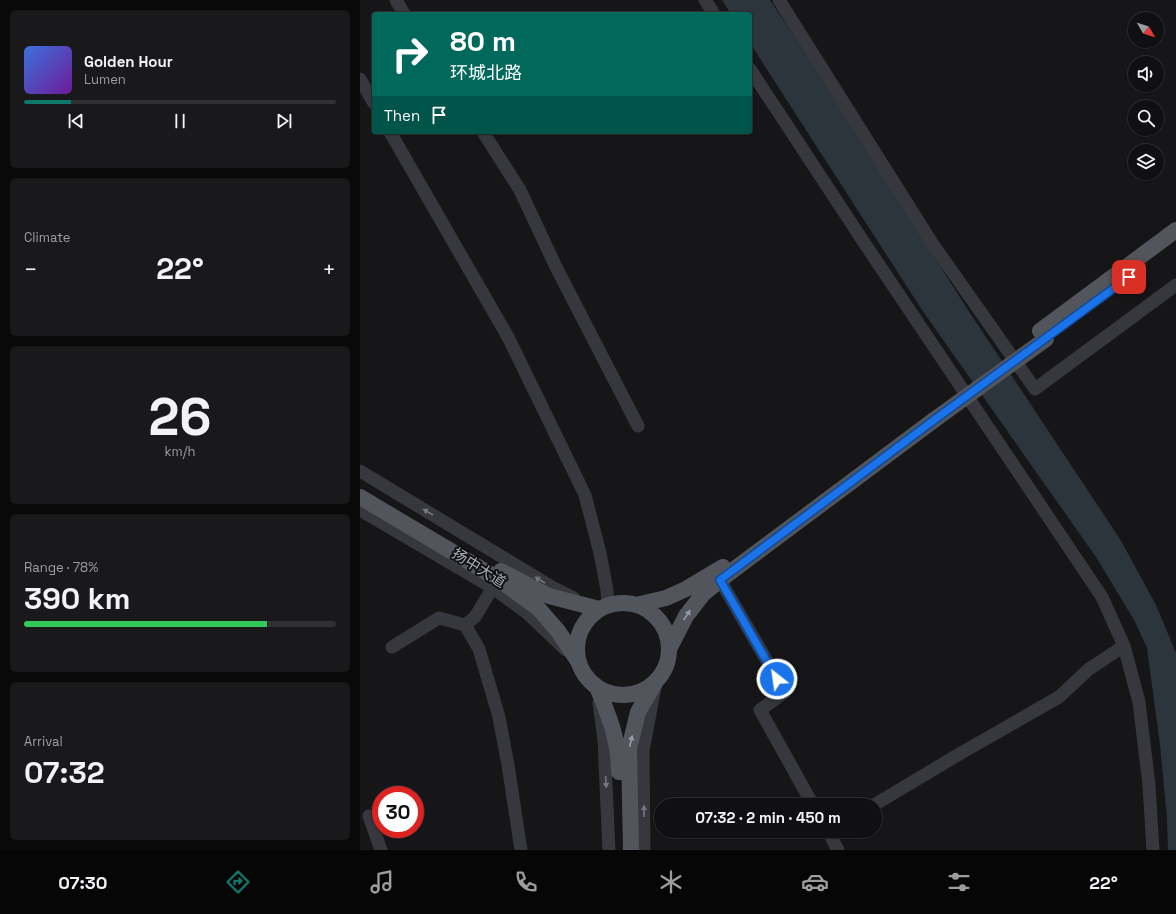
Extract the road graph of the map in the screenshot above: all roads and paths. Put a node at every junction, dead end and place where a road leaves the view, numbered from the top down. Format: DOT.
graph roads {
  1 [pos="396,0"];
  2 [pos="705,0"];
  3 [pos="779,0"];
  4 [pos="403,12"];
  5 [pos="713,12"];
  6 [pos="752,72"];
  7 [pos="360,79"];
  8 [pos="372,100"];
  9 [pos="391,134"];
  10 [pos="484,134"];
  11 [pos="1176,230"];
  12 [pos="1176,242"];
  13 [pos="1176,285"];
  14 [pos="1043,335"];
  15 [pos="932,417"];
  16 [pos="638,426"];
  17 [pos="360,471"];
  18 [pos="360,484"];
  19 [pos="360,496"];
  20 [pos="360,510"];
  21 [pos="720,580"];
  22 [pos="495,583"];
  23 [pos="636,605"];
  24 [pos="604,607"];
  25 [pos="465,625"];
  26 [pos="1124,646"];
  27 [pos="392,648"];
  28 [pos="669,649"];
  29 [pos="578,662"];
  30 [pos="656,681"];
  31 [pos="597,687"];
  32 [pos="809,798"];
  33 [pos="882,800"];
  34 [pos="369,816"];
  35 [pos="832,838"];
  36 [pos="382,850"];
  37 [pos="521,850"];
  38 [pos="609,850"];
  39 [pos="621,850"];
  40 [pos="631,850"];
  41 [pos="644,850"];
  42 [pos="838,850"];
  43 [pos="1153,850"];
  1 -- 4 [label="street"];
  2 -- 5 [label="street"];
  3 -- 13 [label="street"];
  6 -- 26 [label="street"];
  7 -- 8 [label="street"];
  9 -- 24 [label="street"];
  10 -- 16 [label="street"];
  11 -- 14 [label="main road"];
  12 -- 14 [label="main road"];
  14 -- 15 [label="main road, bridge"];
  15 -- 21 [label="main road"];
  15 -- 23 [label="main road"];
  24 -- 17 [label="street, one-way"];
  18 -- 24 [label="main road, 扬中大道"];
  19 -- 22 [label="main road, 扬中大道"];
  20 -- 22 [label="street"];
  28 -- 21 [label="main road, one-way"];
  21 -- 32 [label="street"];
  22 -- 25 [label="street"];
  22 -- 29 [label="main road, 扬中大道"];
  23 -- 24 [label="main road"];
  23 -- 28 [label="main road"];
  24 -- 29 [label="main road"];
  25 -- 27 [label="street"];
  25 -- 37 [label="street"];
  26 -- 33 [label="street"];
  26 -- 43 [label="street"];
  28 -- 30 [label="main road"];
  29 -- 31 [label="main road"];
  30 -- 31 [label="main road"];
  40 -- 30 [label="main road, one-way"];
  41 -- 30 [label="street, one-way"];
  31 -- 38 [label="street, one-way"];
  31 -- 39 [label="main road"];
  34 -- 36 [label="street"];
  35 -- 42 [label="street"];
}
